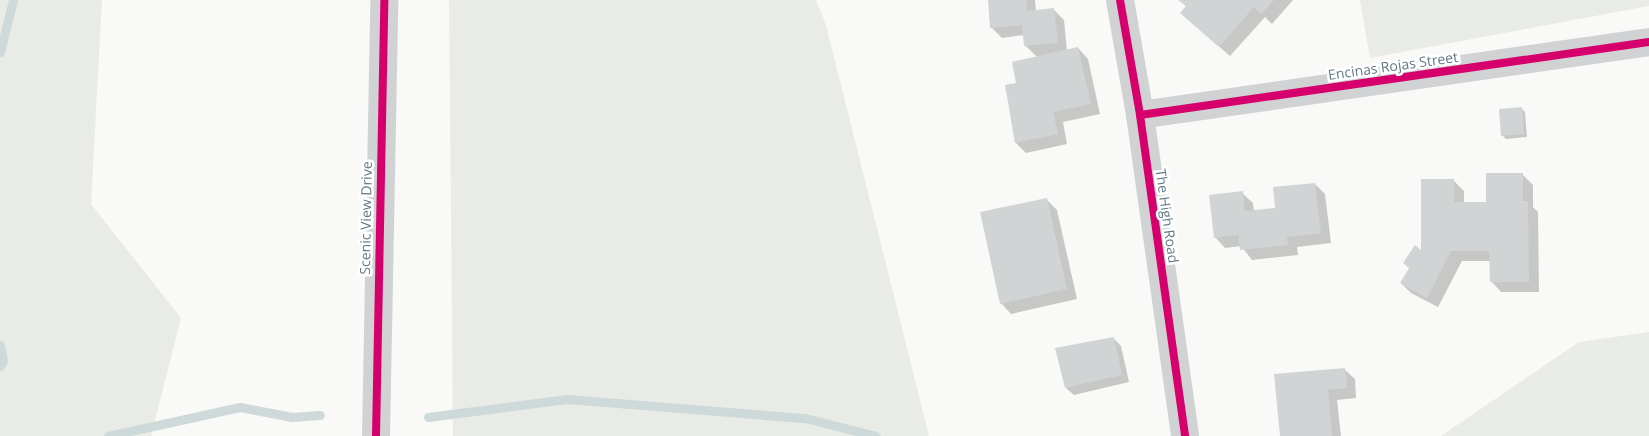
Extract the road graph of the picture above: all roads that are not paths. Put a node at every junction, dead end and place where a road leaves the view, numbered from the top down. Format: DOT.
graph roads {
  1 [pos="384,0"];
  2 [pos="1120,0"];
  3 [pos="1649,42"];
  4 [pos="1140,115"];
  5 [pos="376,436"];
  6 [pos="1185,436"];
  1 -- 5 [label="street, Scenic View Drive"];
  2 -- 4 [label="street, The High Road"];
  3 -- 4 [label="street, Encinas Rojas Street"];
  4 -- 6 [label="street, The High Road"];
}
